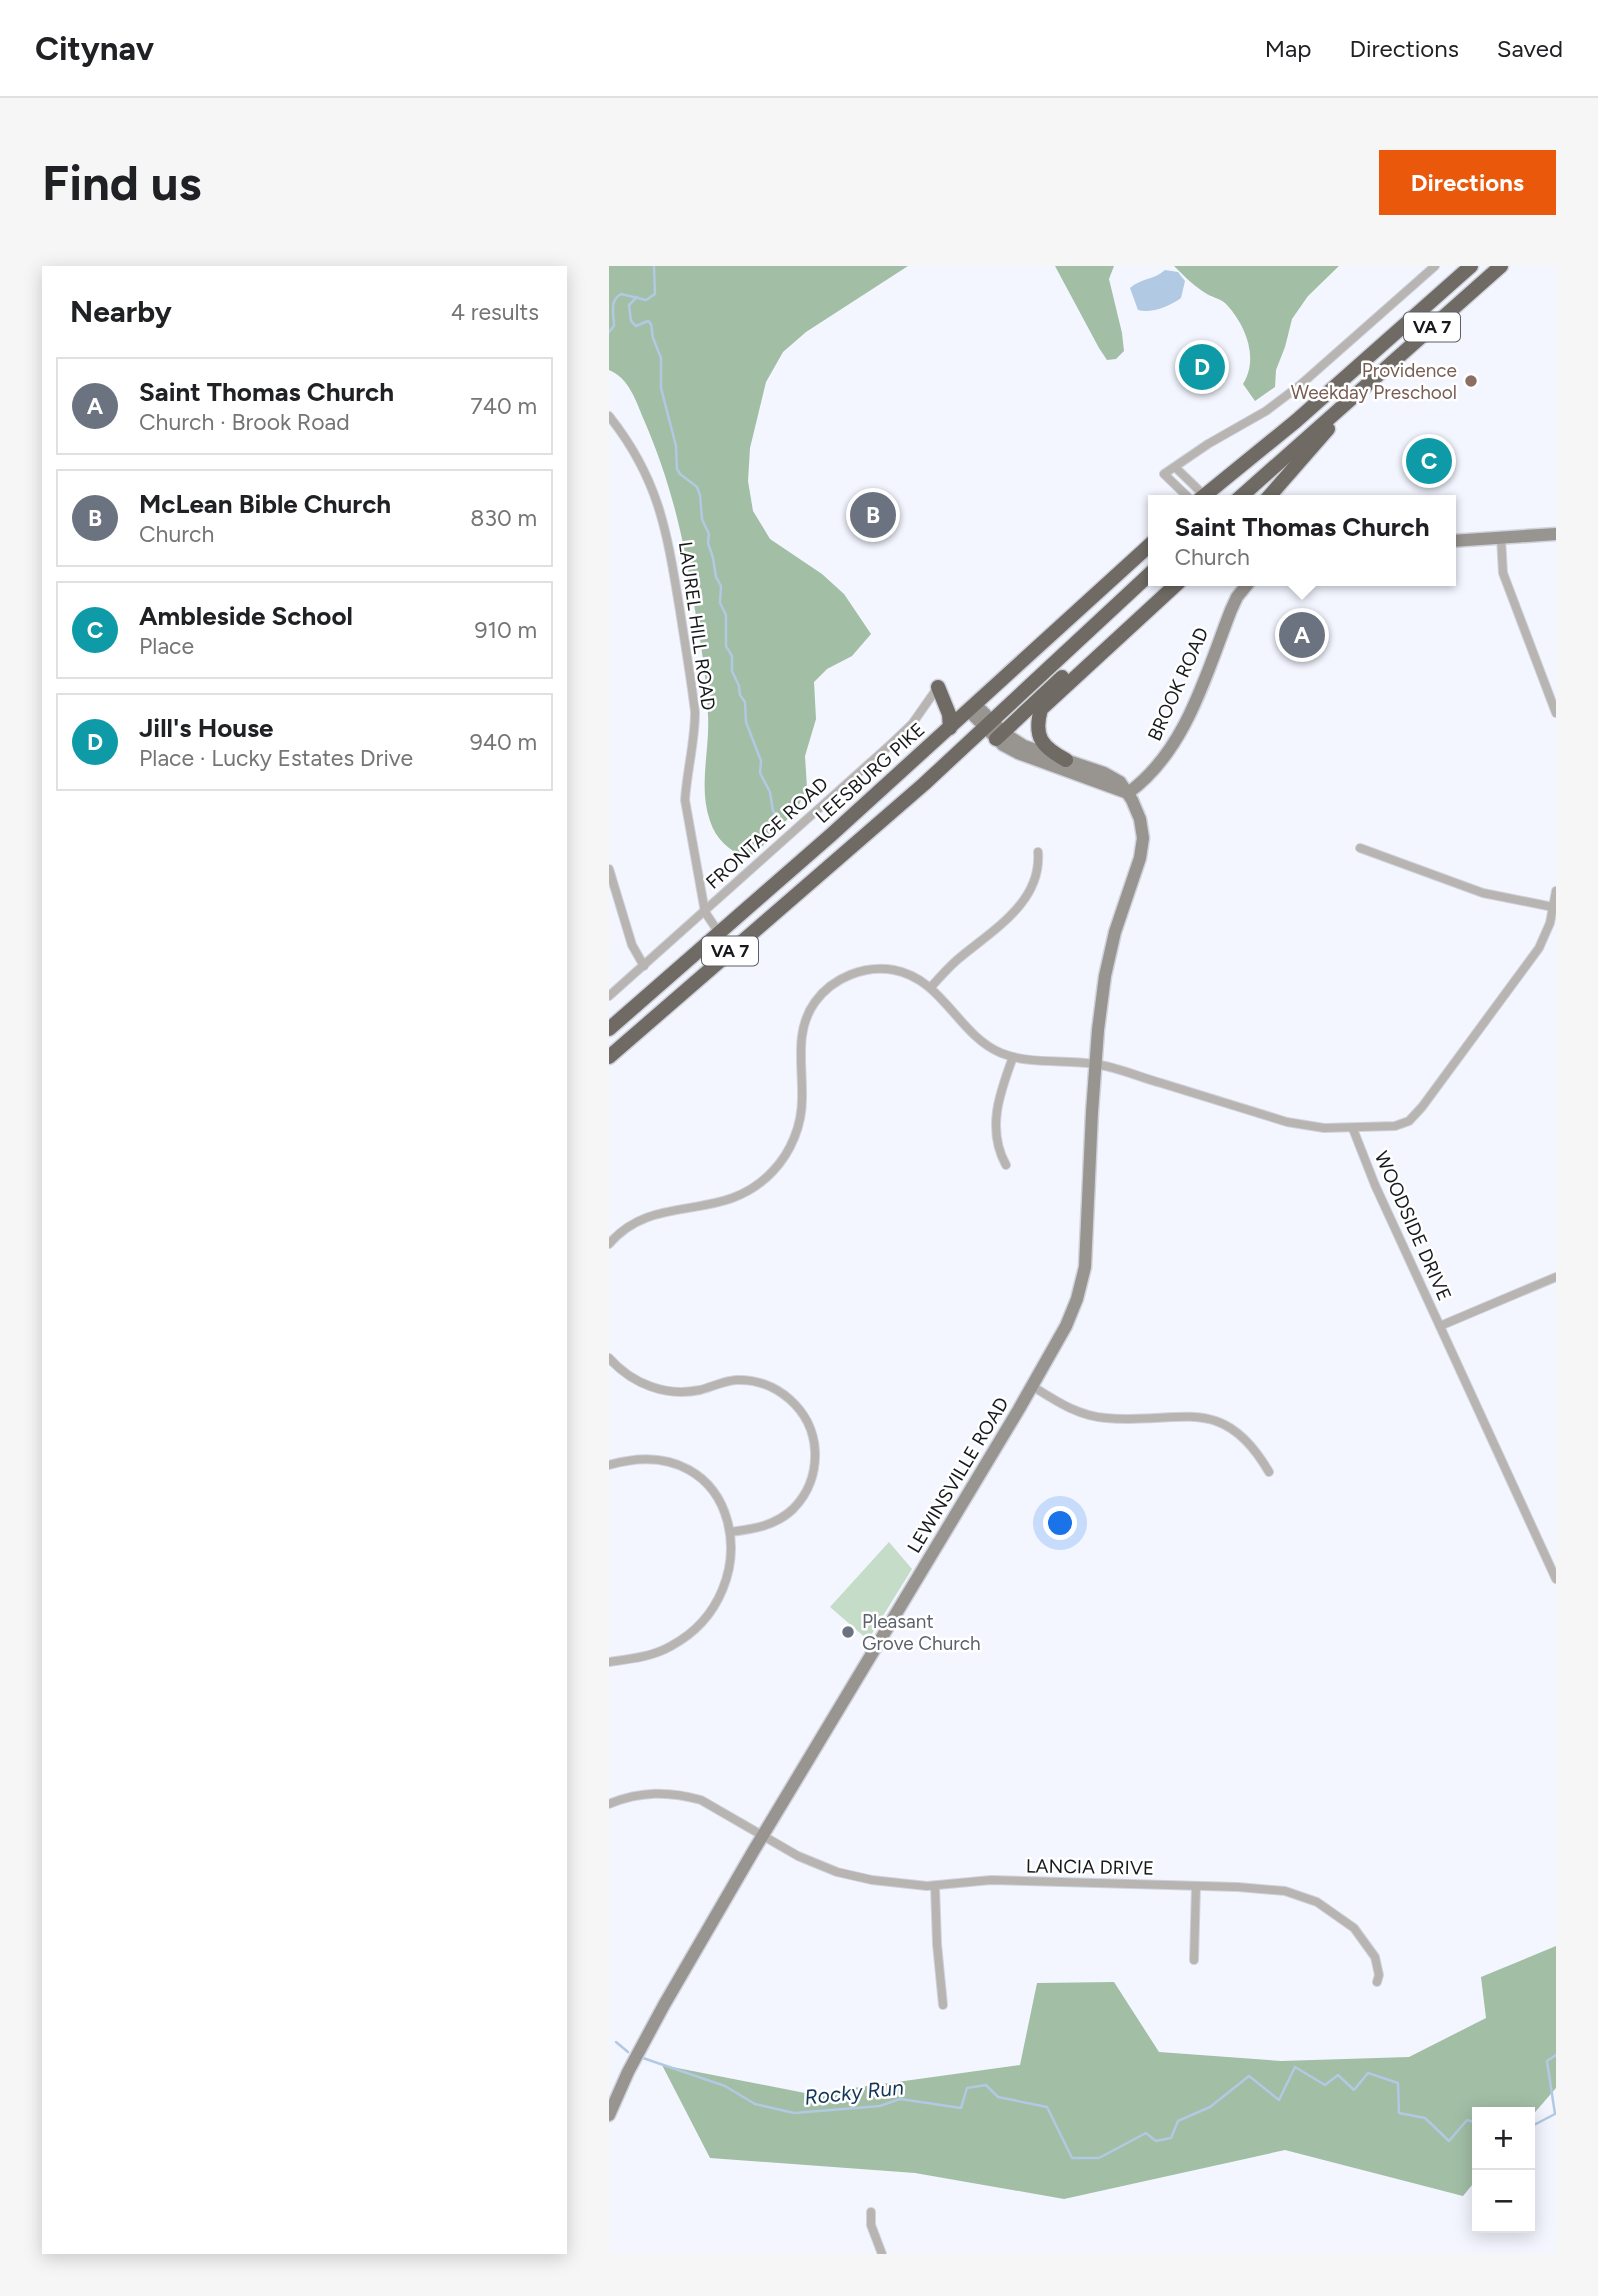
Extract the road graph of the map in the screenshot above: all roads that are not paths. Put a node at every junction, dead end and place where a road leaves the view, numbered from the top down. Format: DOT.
graph roads {
  1 [pos="1435,266"];
  2 [pos="1471,266"];
  3 [pos="1501,266"];
  4 [pos="1364,388"];
  5 [pos="609,416"];
  6 [pos="1175,467"];
  7 [pos="1195,495"];
  8 [pos="1198,495"];
  9 [pos="1206,495"];
  10 [pos="1243,495"];
  11 [pos="1270,495"];
  12 [pos="1556,534"];
  13 [pos="1501,538"];
  14 [pos="1456,541"];
  15 [pos="1148,547"];
  16 [pos="1148,576"];
  17 [pos="1159,586"];
  18 [pos="1175,586"];
  19 [pos="1246,586"];
  20 [pos="938,687"];
  21 [pos="972,708"];
  22 [pos="1556,713"];
  23 [pos="950,728"];
  24 [pos="994,730"];
  25 [pos="1066,760"];
  26 [pos="1128,793"];
  27 [pos="1360,848"];
  28 [pos="1038,852"];
  29 [pos="609,869"];
  30 [pos="1556,891"];
  31 [pos="1553,907"];
  32 [pos="705,912"];
  33 [pos="719,933"];
  34 [pos="644,966"];
  35 [pos="931,987"];
  36 [pos="609,996"];
  37 [pos="609,1029"];
  38 [pos="609,1057"];
  39 [pos="1013,1057"];
  40 [pos="1095,1063"];
  41 [pos="1353,1129"];
  42 [pos="1006,1165"];
  43 [pos="609,1244"];
  44 [pos="1556,1278"];
  45 [pos="1440,1326"];
  46 [pos="609,1358"];
  47 [pos="1032,1387"];
  48 [pos="609,1465"];
  49 [pos="1269,1472"];
  50 [pos="730,1532"];
  51 [pos="1556,1579"];
  52 [pos="609,1662"];
  53 [pos="609,1804"];
  54 [pos="764,1836"];
  55 [pos="935,1886"];
  56 [pos="1196,1886"];
  57 [pos="1194,1959"];
  58 [pos="1377,1982"];
  59 [pos="943,2005"];
  60 [pos="609,2115"];
  61 [pos="871,2212"];
  62 [pos="882,2254"];
  1 -- 6 [label="street"];
  2 -- 9 [label="highway, VA 7"];
  3 -- 4 [label="highway, VA 7"];
  4 -- 10 [label="highway, VA 7"];
  4 -- 11 [label="highway"];
  5 -- 32 [label="street, LAUREL HILL ROAD"];
  6 -- 7 [label="street"];
  6 -- 8 [label="street"];
  12 -- 13 [label="main road"];
  13 -- 14 [label="main road"];
  13 -- 22 [label="street"];
  15 -- 21 [label="highway, LEESBURG PIKE / VA 7"];
  16 -- 24 [label="highway, VA 7"];
  17 -- 24 [label="highway"];
  18 -- 25 [label="highway"];
  19 -- 26 [label="main road, BROOK ROAD"];
  20 -- 23 [label="highway"];
  20 -- 32 [label="street, FRONTAGE ROAD"];
  21 -- 23 [label="highway, LEESBURG PIKE / VA 7"];
  21 -- 24 [label="main road"];
  23 -- 33 [label="highway, LEESBURG PIKE / VA 7"];
  24 -- 25 [label="main road"];
  24 -- 26 [label="main road"];
  24 -- 38 [label="highway, VA 7"];
  25 -- 26 [label="main road"];
  26 -- 40 [label="main road, LEWINSVILLE ROAD"];
  27 -- 31 [label="street"];
  28 -- 35 [label="street"];
  29 -- 34 [label="street"];
  30 -- 31 [label="street"];
  31 -- 41 [label="street"];
  32 -- 33 [label="street, LAUREL HILL ROAD"];
  32 -- 34 [label="street, FRONTAGE ROAD"];
  33 -- 37 [label="highway, LEESBURG PIKE / VA 7"];
  34 -- 36 [label="street, FRONTAGE ROAD"];
  35 -- 39 [label="street"];
  35 -- 43 [label="street"];
  39 -- 40 [label="street"];
  39 -- 42 [label="street"];
  40 -- 41 [label="street"];
  40 -- 47 [label="main road, LEWINSVILLE ROAD"];
  41 -- 45 [label="street, WOODSIDE DRIVE"];
  44 -- 45 [label="street"];
  45 -- 51 [label="street, WOODSIDE DRIVE"];
  46 -- 50 [label="street"];
  47 -- 49 [label="street"];
  47 -- 54 [label="main road, LEWINSVILLE ROAD"];
  48 -- 50 [label="street"];
  50 -- 52 [label="street"];
  53 -- 54 [label="street, LANCIA DRIVE"];
  54 -- 55 [label="street, LANCIA DRIVE"];
  54 -- 60 [label="main road, LEWINSVILLE ROAD"];
  55 -- 56 [label="street, LANCIA DRIVE"];
  55 -- 59 [label="street"];
  56 -- 57 [label="street"];
  56 -- 58 [label="street, LANCIA DRIVE"];
  61 -- 62 [label="street"];
}
